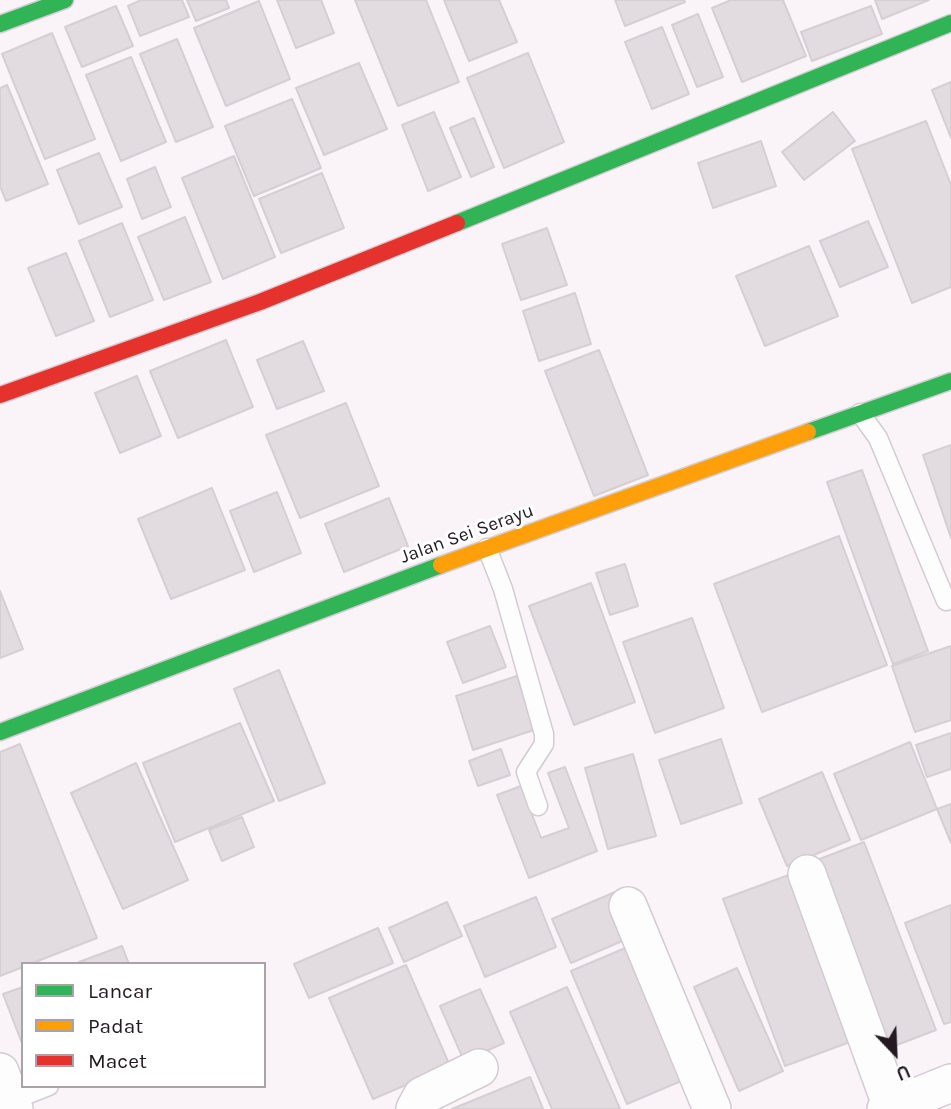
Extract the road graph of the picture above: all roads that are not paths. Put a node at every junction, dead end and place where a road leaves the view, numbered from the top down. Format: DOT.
graph roads {
  1 [pos="65,0"];
  2 [pos="951,23"];
  3 [pos="0,24"];
  4 [pos="951,381"];
  5 [pos="0,395"];
  6 [pos="860,413"];
  7 [pos="487,548"];
  8 [pos="946,601"];
  9 [pos="0,732"];
  10 [pos="538,806"];
  11 [pos="807,874"];
  12 [pos="628,906"];
  13 [pos="479,1068"];
  14 [pos="951,1083"];
  15 [pos="39,1088"];
  16 [pos="9,1094"];
  17 [pos="889,1108"];
  18 [pos="415,1109"];
  19 [pos="712,1109"];
  1 -- 3 [label="street"];
  2 -- 5 [label="street"];
  4 -- 6 [label="street, Jalan Sei Serayu"];
  6 -- 7 [label="street, Jalan Sei Serayu"];
  6 -- 8 [label="lane"];
  7 -- 9 [label="street, Jalan Sei Serayu"];
  7 -- 10 [label="lane"];
  11 -- 17 [label="street"];
  12 -- 19 [label="street"];
  13 -- 18 [label="street"];
  14 -- 17 [label="street"];
  15 -- 16 [label="lane"];
}
